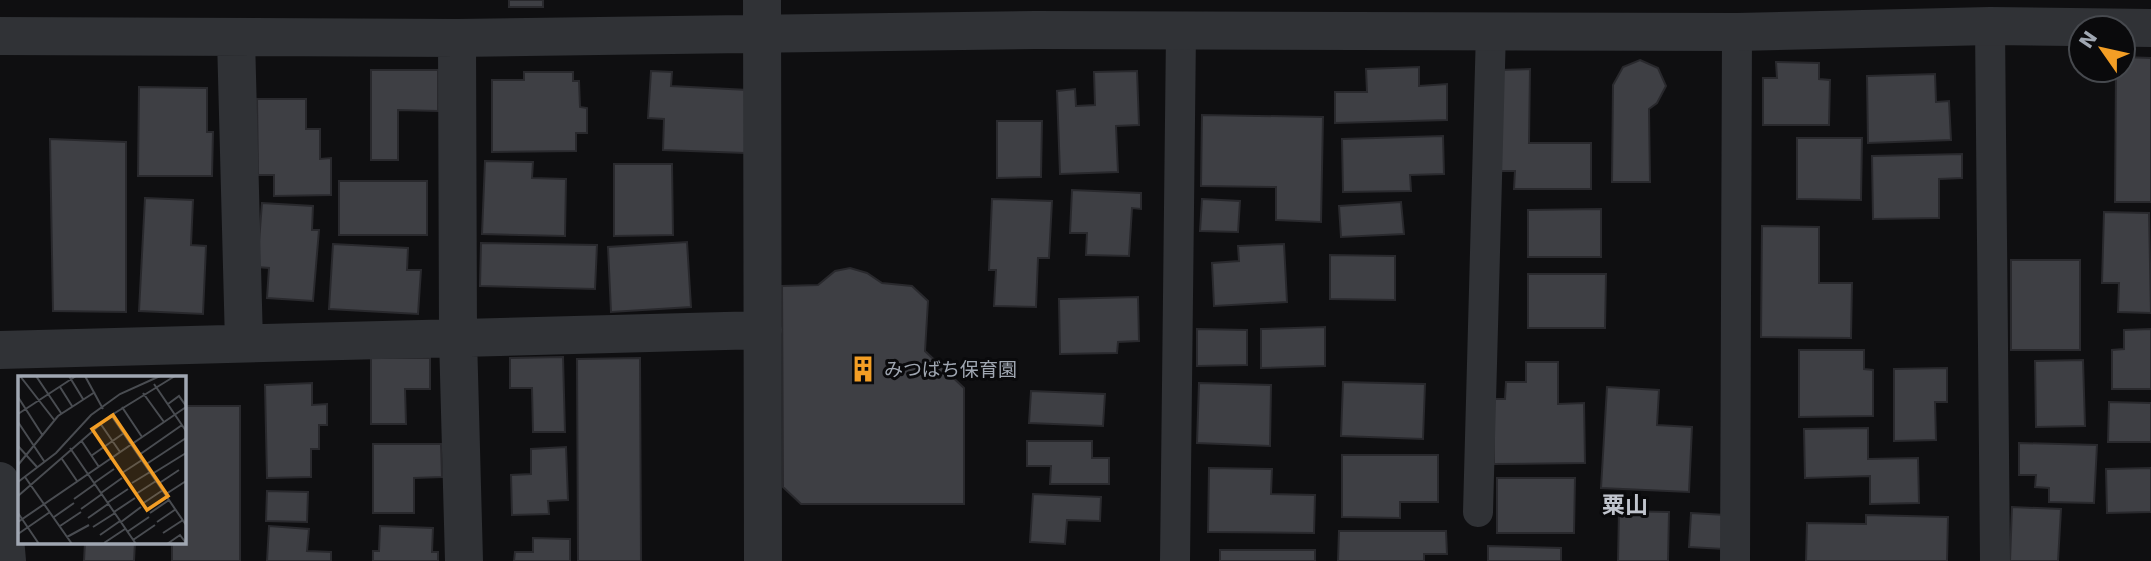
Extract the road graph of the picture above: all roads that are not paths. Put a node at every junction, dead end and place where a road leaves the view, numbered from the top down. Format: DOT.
graph roads {
  1 [pos="1035,15"];
  2 [pos="1310,15"];
  3 [pos="1550,15"];
  4 [pos="1812,15"];
  5 [pos="762,18"];
  6 [pos="1990,26"];
  7 [pos="2067,27"];
  8 [pos="1491,30"];
  9 [pos="1181,32"];
  10 [pos="1737,32"];
  11 [pos="0,36"];
  12 [pos="236,37"];
  13 [pos="457,37"];
  14 [pos="763,330"];
  15 [pos="458,337"];
  16 [pos="244,343"];
  17 [pos="0,350"];
  18 [pos="0,481"];
  19 [pos="1478,512"];
  20 [pos="7,561"];
  21 [pos="464,561"];
  22 [pos="763,561"];
  23 [pos="1175,561"];
  24 [pos="1735,561"];
  25 [pos="1995,561"];
  1 -- 5 [label="street"];
  1 -- 9 [label="street"];
  2 -- 8 [label="street"];
  2 -- 9 [label="street"];
  3 -- 8 [label="street"];
  3 -- 10 [label="street"];
  4 -- 6 [label="street"];
  4 -- 10 [label="street"];
  5 -- 13 [label="street"];
  5 -- 14 [label="street"];
  6 -- 7 [label="street"];
  6 -- 25 [label="lane"];
  8 -- 19 [label="lane"];
  9 -- 23 [label="lane"];
  10 -- 24 [label="lane"];
  11 -- 12 [label="street"];
  12 -- 13 [label="street"];
  12 -- 16 [label="street"];
  13 -- 15 [label="street"];
  14 -- 15 [label="street"];
  14 -- 22 [label="street"];
  15 -- 16 [label="street"];
  15 -- 21 [label="street"];
  16 -- 17 [label="street"];
  18 -- 20 [label="street"];
}
